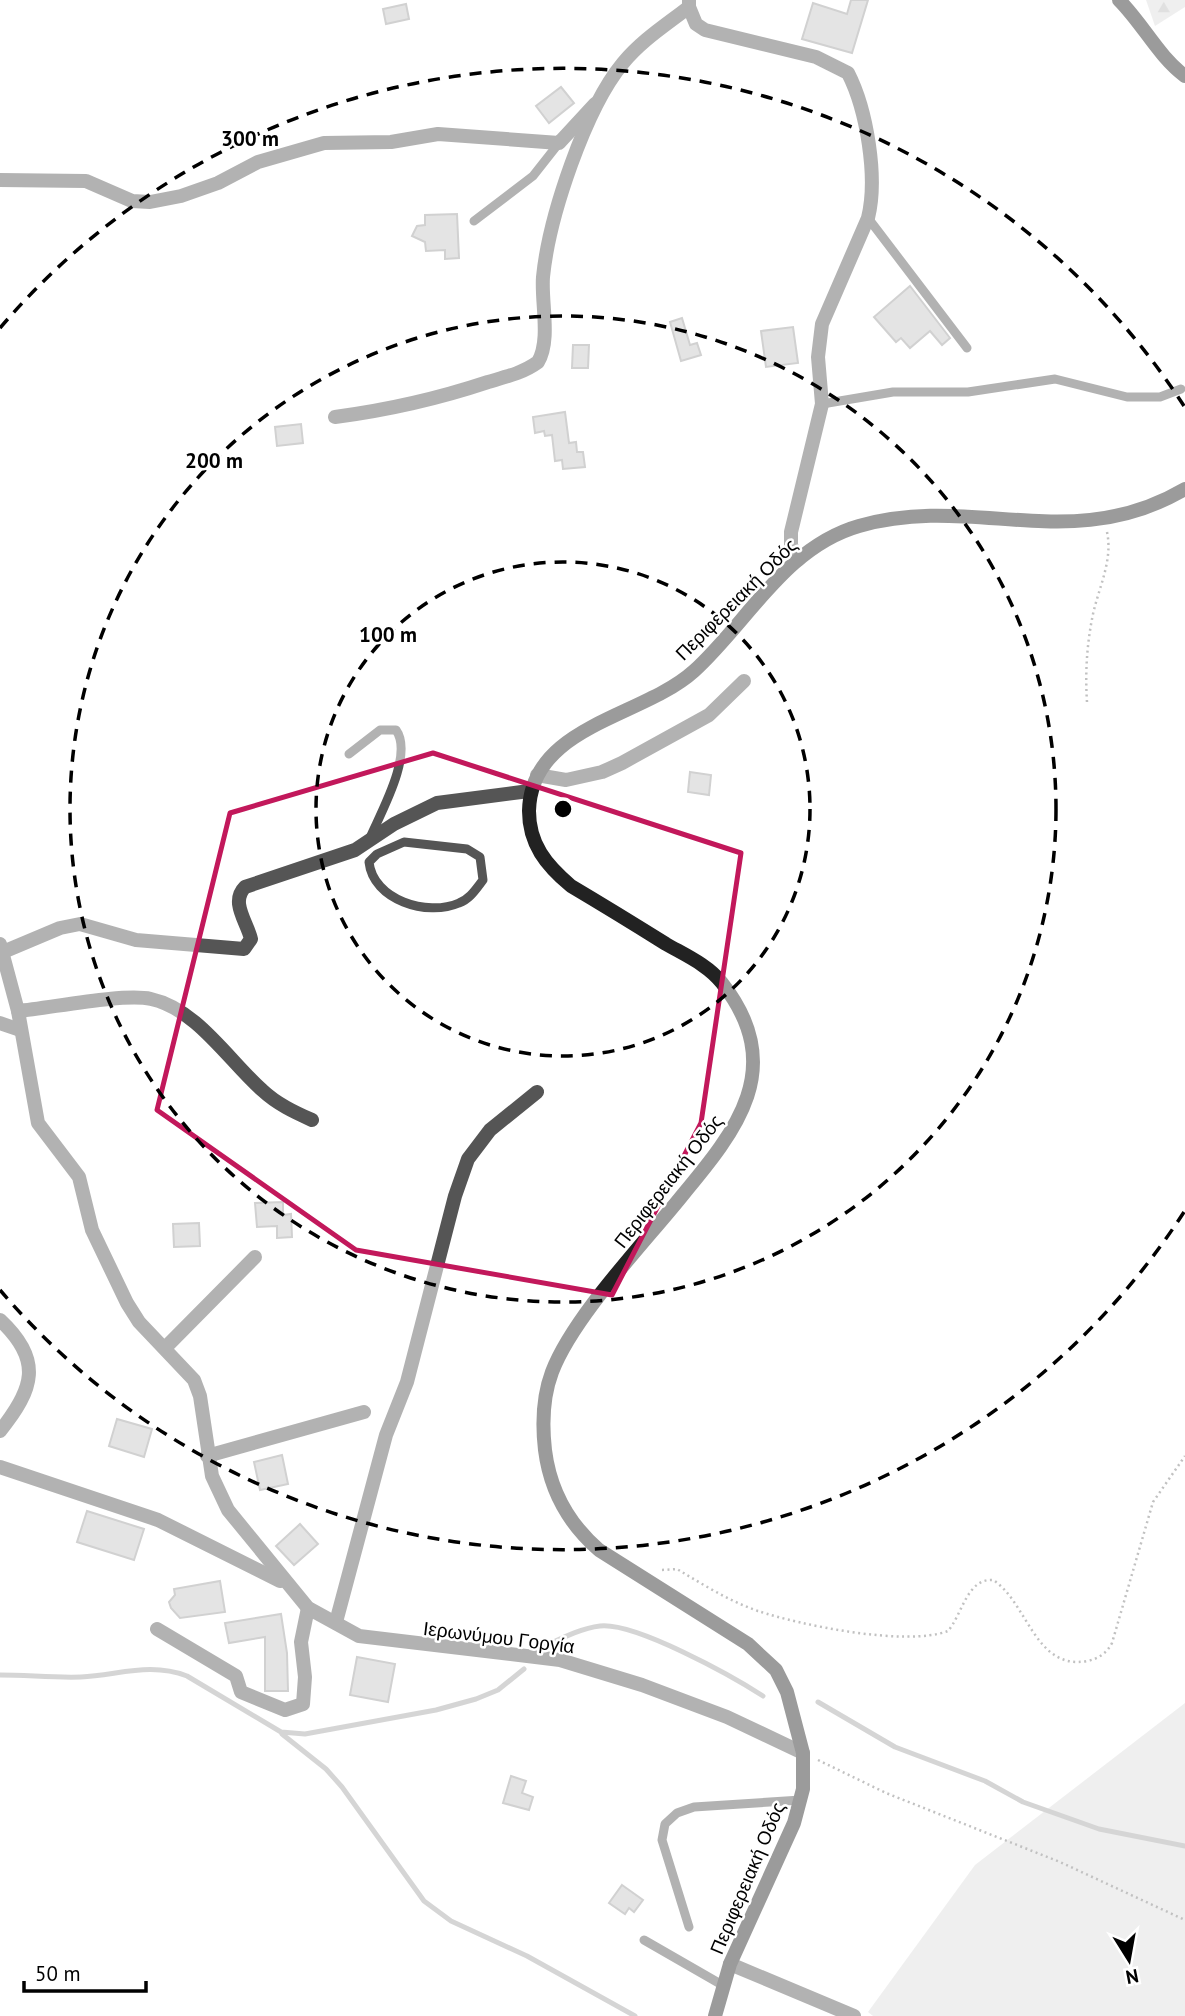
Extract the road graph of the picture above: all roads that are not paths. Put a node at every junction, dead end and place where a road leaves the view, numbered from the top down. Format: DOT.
graph roads {
  1 [pos="1119,0"];
  2 [pos="689,3"];
  3 [pos="1185,75"];
  4 [pos="595,104"];
  5 [pos="559,143"];
  6 [pos="0,180"];
  7 [pos="868,218"];
  8 [pos="474,221"];
  9 [pos="967,348"];
  10 [pos="1181,389"];
  11 [pos="822,404"];
  12 [pos="335,417"];
  13 [pos="1185,489"];
  14 [pos="799,559"];
  15 [pos="744,681"];
  16 [pos="349,754"];
  17 [pos="537,775"];
  18 [pos="529,791"];
  19 [pos="394,824"];
  20 [pos="368,842"];
  21 [pos="404,842"];
  22 [pos="2,948"];
  23 [pos="18,1011"];
  24 [pos="0,1023"];
  25 [pos="20,1030"];
  26 [pos="537,1092"];
  27 [pos="312,1120"];
  28 [pos="255,1257"];
  29 [pos="0,1320"];
  30 [pos="166,1347"];
  31 [pos="365,1412"];
  32 [pos="0,1431"];
  33 [pos="207,1456"];
  34 [pos="0,1467"];
  35 [pos="288,1585"];
  36 [pos="308,1608"];
  37 [pos="336,1622"];
  38 [pos="157,1629"];
  39 [pos="803,1753"];
  40 [pos="801,1800"];
  41 [pos="689,1927"];
  42 [pos="644,1940"];
  43 [pos="730,1964"];
  44 [pos="724,1986"];
  45 [pos="715,2016"];
  46 [pos="854,2016"];
  1 -- 3 [label="main road"];
  2 -- 4 [label="street"];
  2 -- 7 [label="street"];
  4 -- 5 [label="street"];
  4 -- 12 [label="street"];
  5 -- 6 [label="street"];
  5 -- 8 [label="lane"];
  7 -- 9 [label="lane"];
  7 -- 11 [label="street"];
  10 -- 11 [label="lane"];
  11 -- 14 [label="street"];
  13 -- 14 [label="main road, Περιφερειακή Οδός"];
  14 -- 17 [label="main road, Περιφερειακή Οδός"];
  15 -- 17 [label="street"];
  16 -- 20 [label="lane"];
  17 -- 18 [label="main road, Περιφερειακή Οδός"];
  18 -- 19 [label="street"];
  18 -- 39 [label="main road, Περιφερειακή Οδός"];
  19 -- 20 [label="street"];
  19 -- 21 [label="lane"];
  20 -- 22 [label="street"];
  21 -- 21 [label="lane"];
  22 -- 23 [label="street"];
  23 -- 25 [label="street"];
  23 -- 27 [label="street"];
  24 -- 25 [label="street"];
  25 -- 30 [label="street"];
  26 -- 37 [label="street"];
  28 -- 30 [label="street"];
  29 -- 32 [label="street"];
  30 -- 33 [label="street"];
  31 -- 33 [label="street"];
  33 -- 35 [label="street"];
  34 -- 35 [label="street"];
  35 -- 36 [label="street"];
  36 -- 37 [label="street, Ιερωνύμου Γοργία"];
  36 -- 38 [label="street"];
  37 -- 39 [label="street, Ιερωνύμου Γοργία"];
  39 -- 40 [label="main road, Περιφερειακή Οδός"];
  40 -- 41 [label="lane"];
  40 -- 43 [label="main road, Περιφερειακή Οδός"];
  42 -- 44 [label="lane"];
  43 -- 44 [label="main road, Περιφερειακή Οδός"];
  43 -- 46 [label="street"];
  44 -- 45 [label="main road, Περιφερειακή Οδός"];
}
